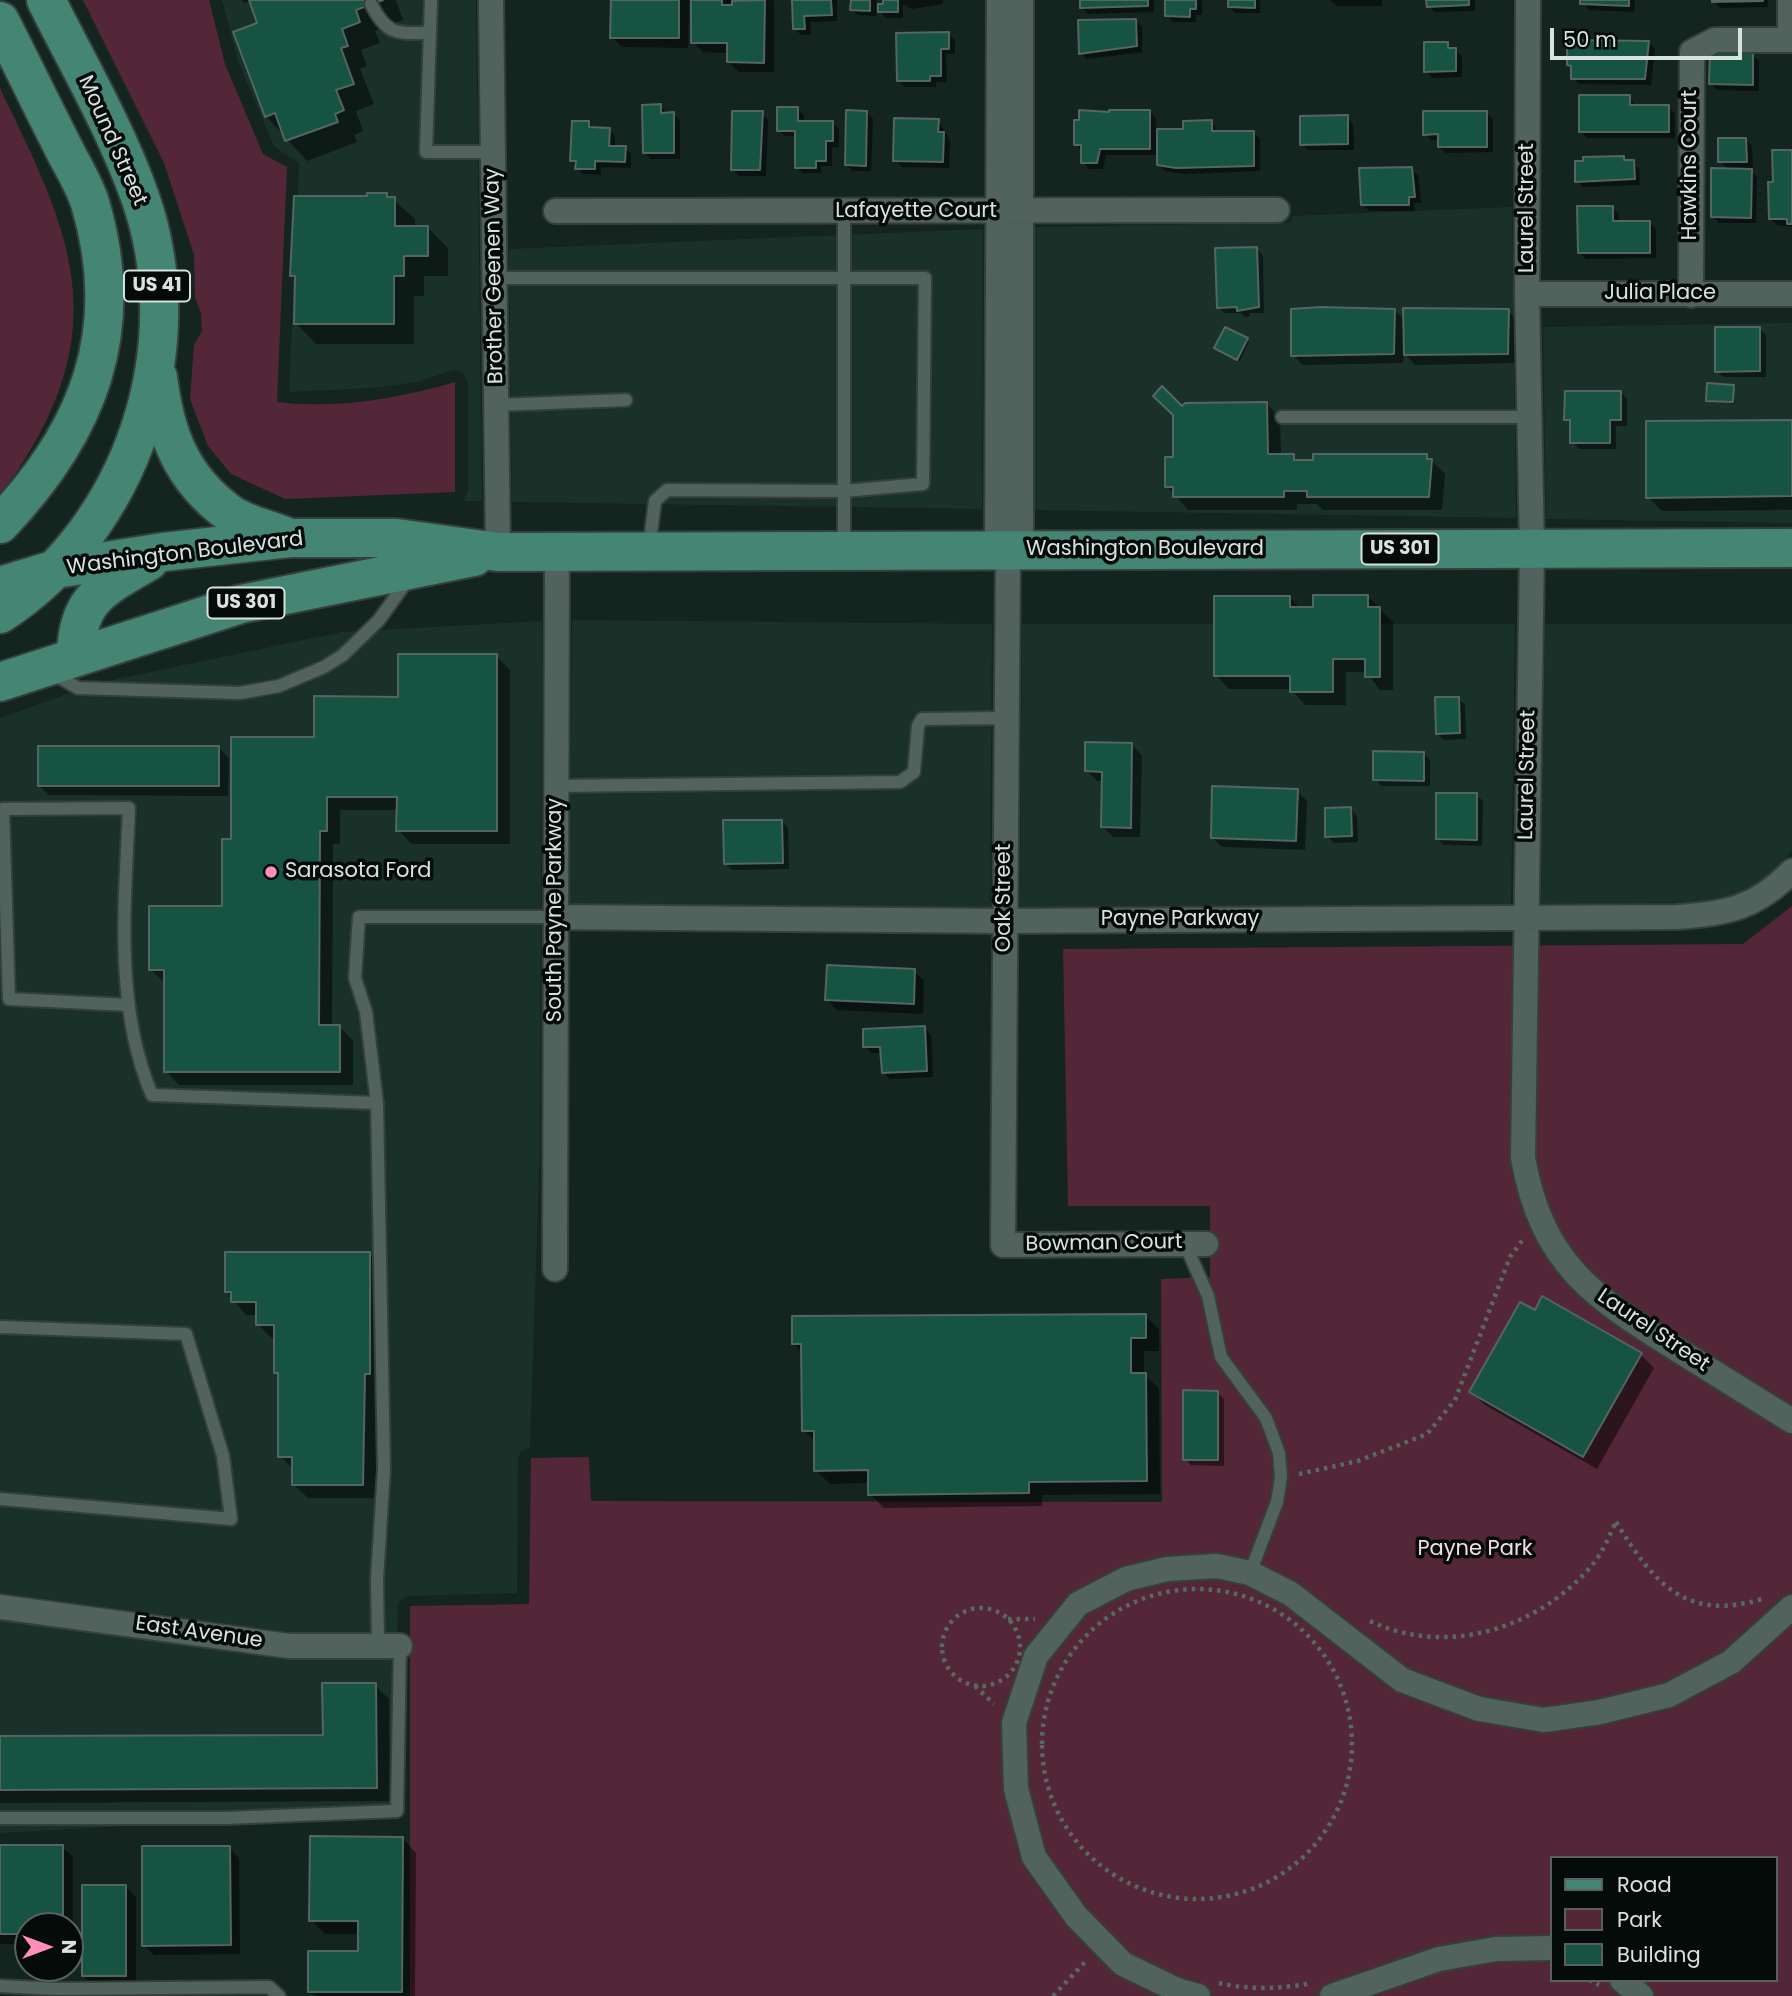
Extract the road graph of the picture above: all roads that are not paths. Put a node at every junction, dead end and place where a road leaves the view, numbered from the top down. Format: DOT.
graph roads {
  1 [pos="46,0"];
  2 [pos="431,0"];
  3 [pos="491,0"];
  4 [pos="999,0"];
  5 [pos="1020,0"];
  6 [pos="1528,0"];
  7 [pos="1790,0"];
  8 [pos="371,4"];
  9 [pos="0,21"];
  10 [pos="430,33"];
  11 [pos="1791,40"];
  12 [pos="493,152"];
  13 [pos="1277,210"];
  14 [pos="556,211"];
  15 [pos="844,212"];
  16 [pos="1009,213"];
  17 [pos="845,277"];
  18 [pos="495,278"];
  19 [pos="1527,294"];
  20 [pos="1792,294"];
  21 [pos="1691,295"];
  22 [pos="157,362"];
  23 [pos="626,400"];
  24 [pos="496,405"];
  25 [pos="1530,416"];
  26 [pos="1282,417"];
  27 [pos="844,491"];
  28 [pos="0,524"];
  29 [pos="290,538"];
  30 [pos="1792,548"];
  31 [pos="1532,549"];
  32 [pos="1008,550"];
  33 [pos="844,551"];
  34 [pos="163,552"];
  35 [pos="498,552"];
  36 [pos="557,552"];
  37 [pos="648,552"];
  38 [pos="56,569"];
  39 [pos="414,570"];
  40 [pos="0,586"];
  41 [pos="0,614"];
  42 [pos="59,662"];
  43 [pos="0,682"];
  44 [pos="1006,718"];
  45 [pos="556,786"];
  46 [pos="1792,871"];
  47 [pos="555,916"];
  48 [pos="1526,918"];
  49 [pos="1005,921"];
  50 [pos="129,1005"];
  51 [pos="377,1103"];
  52 [pos="1196,1244"];
  53 [pos="1003,1245"];
  54 [pos="555,1269"];
  55 [pos="0,1327"];
  56 [pos="1792,1421"];
  57 [pos="0,1499"];
  58 [pos="1250,1573"];
  59 [pos="1782,1601"];
  60 [pos="0,1606"];
  61 [pos="389,1646"];
  62 [pos="0,1818"];
  63 [pos="1550,1948"];
  64 [pos="1624,1982"];
  65 [pos="0,1986"];
  66 [pos="1204,1988"];
  67 [pos="1327,1988"];
  68 [pos="279,1996"];
  69 [pos="1641,1996"];
  1 -- 22 [label="main road, Mound Street / US 41"];
  2 -- 10 [label="lane"];
  3 -- 12 [label="street, Brother Geenen Way"];
  4 -- 16 [label="street"];
  5 -- 16 [label="street"];
  6 -- 19 [label="street, Laurel Street"];
  7 -- 11 [label="street, Hawkins Court"];
  8 -- 10 [label="lane"];
  9 -- 28 [label="main road, US 41"];
  10 -- 12 [label="lane"];
  11 -- 21 [label="street, Hawkins Court"];
  12 -- 18 [label="street, Brother Geenen Way"];
  13 -- 16 [label="street, Lafayette Court"];
  14 -- 15 [label="street, Lafayette Court"];
  15 -- 16 [label="street, Lafayette Court"];
  15 -- 17 [label="lane"];
  16 -- 32 [label="street, Oak Street"];
  17 -- 18 [label="lane"];
  17 -- 27 [label="lane"];
  17 -- 27 [label="lane"];
  18 -- 24 [label="street, Brother Geenen Way"];
  19 -- 21 [label="street, Julia Place"];
  19 -- 25 [label="street, Laurel Street"];
  20 -- 21 [label="street, Julia Place"];
  22 -- 29 [label="main road"];
  22 -- 38 [label="main road, Mound Street / US 41"];
  23 -- 24 [label="lane"];
  24 -- 35 [label="street, Brother Geenen Way"];
  25 -- 26 [label="lane"];
  25 -- 31 [label="street, Laurel Street"];
  27 -- 33 [label="lane"];
  27 -- 37 [label="lane"];
  29 -- 34 [label="main road, Washington Boulevard / US 301"];
  29 -- 35 [label="main road, Washington Boulevard / US 301"];
  30 -- 31 [label="main road, Washington Boulevard / US 301"];
  31 -- 32 [label="main road, Washington Boulevard / US 301"];
  31 -- 48 [label="street, Laurel Street"];
  32 -- 33 [label="main road, Washington Boulevard / US 301"];
  32 -- 44 [label="street, Oak Street"];
  33 -- 37 [label="main road, Washington Boulevard / US 301"];
  34 -- 38 [label="main road, Washington Boulevard / US 301"];
  34 -- 42 [label="main road"];
  35 -- 36 [label="main road, Washington Boulevard / US 301"];
  35 -- 39 [label="main road, Washington Boulevard / US 301"];
  36 -- 37 [label="main road, Washington Boulevard / US 301"];
  36 -- 45 [label="street, South Payne Parkway"];
  38 -- 40 [label="main road, Washington Boulevard / US 301"];
  38 -- 41 [label="main road, Mound Street / US 41"];
  39 -- 42 [label="main road, Washington Boulevard / US 301"];
  39 -- 42 [label="lane"];
  42 -- 43 [label="main road, Washington Boulevard / US 301"];
  44 -- 45 [label="lane"];
  44 -- 49 [label="street, Oak Street"];
  45 -- 47 [label="street, South Payne Parkway"];
  46 -- 48 [label="street, Payne Parkway"];
  47 -- 49 [label="street, Payne Parkway"];
  47 -- 51 [label="lane"];
  47 -- 54 [label="street, South Payne Parkway"];
  48 -- 49 [label="street, Payne Parkway"];
  48 -- 56 [label="street, Laurel Street"];
  49 -- 53 [label="street, Oak Street"];
  50 -- 50 [label="lane"];
  50 -- 51 [label="lane"];
  51 -- 61 [label="lane"];
  52 -- 53 [label="street, Bowman Court"];
  52 -- 58 [label="lane"];
  55 -- 57 [label="lane"];
  58 -- 59 [label="street"];
  58 -- 66 [label="street"];
  60 -- 61 [label="street, East Avenue"];
  61 -- 62 [label="lane"];
  63 -- 67 [label="street"];
  64 -- 69 [label="street"];
  65 -- 68 [label="lane"];
}
